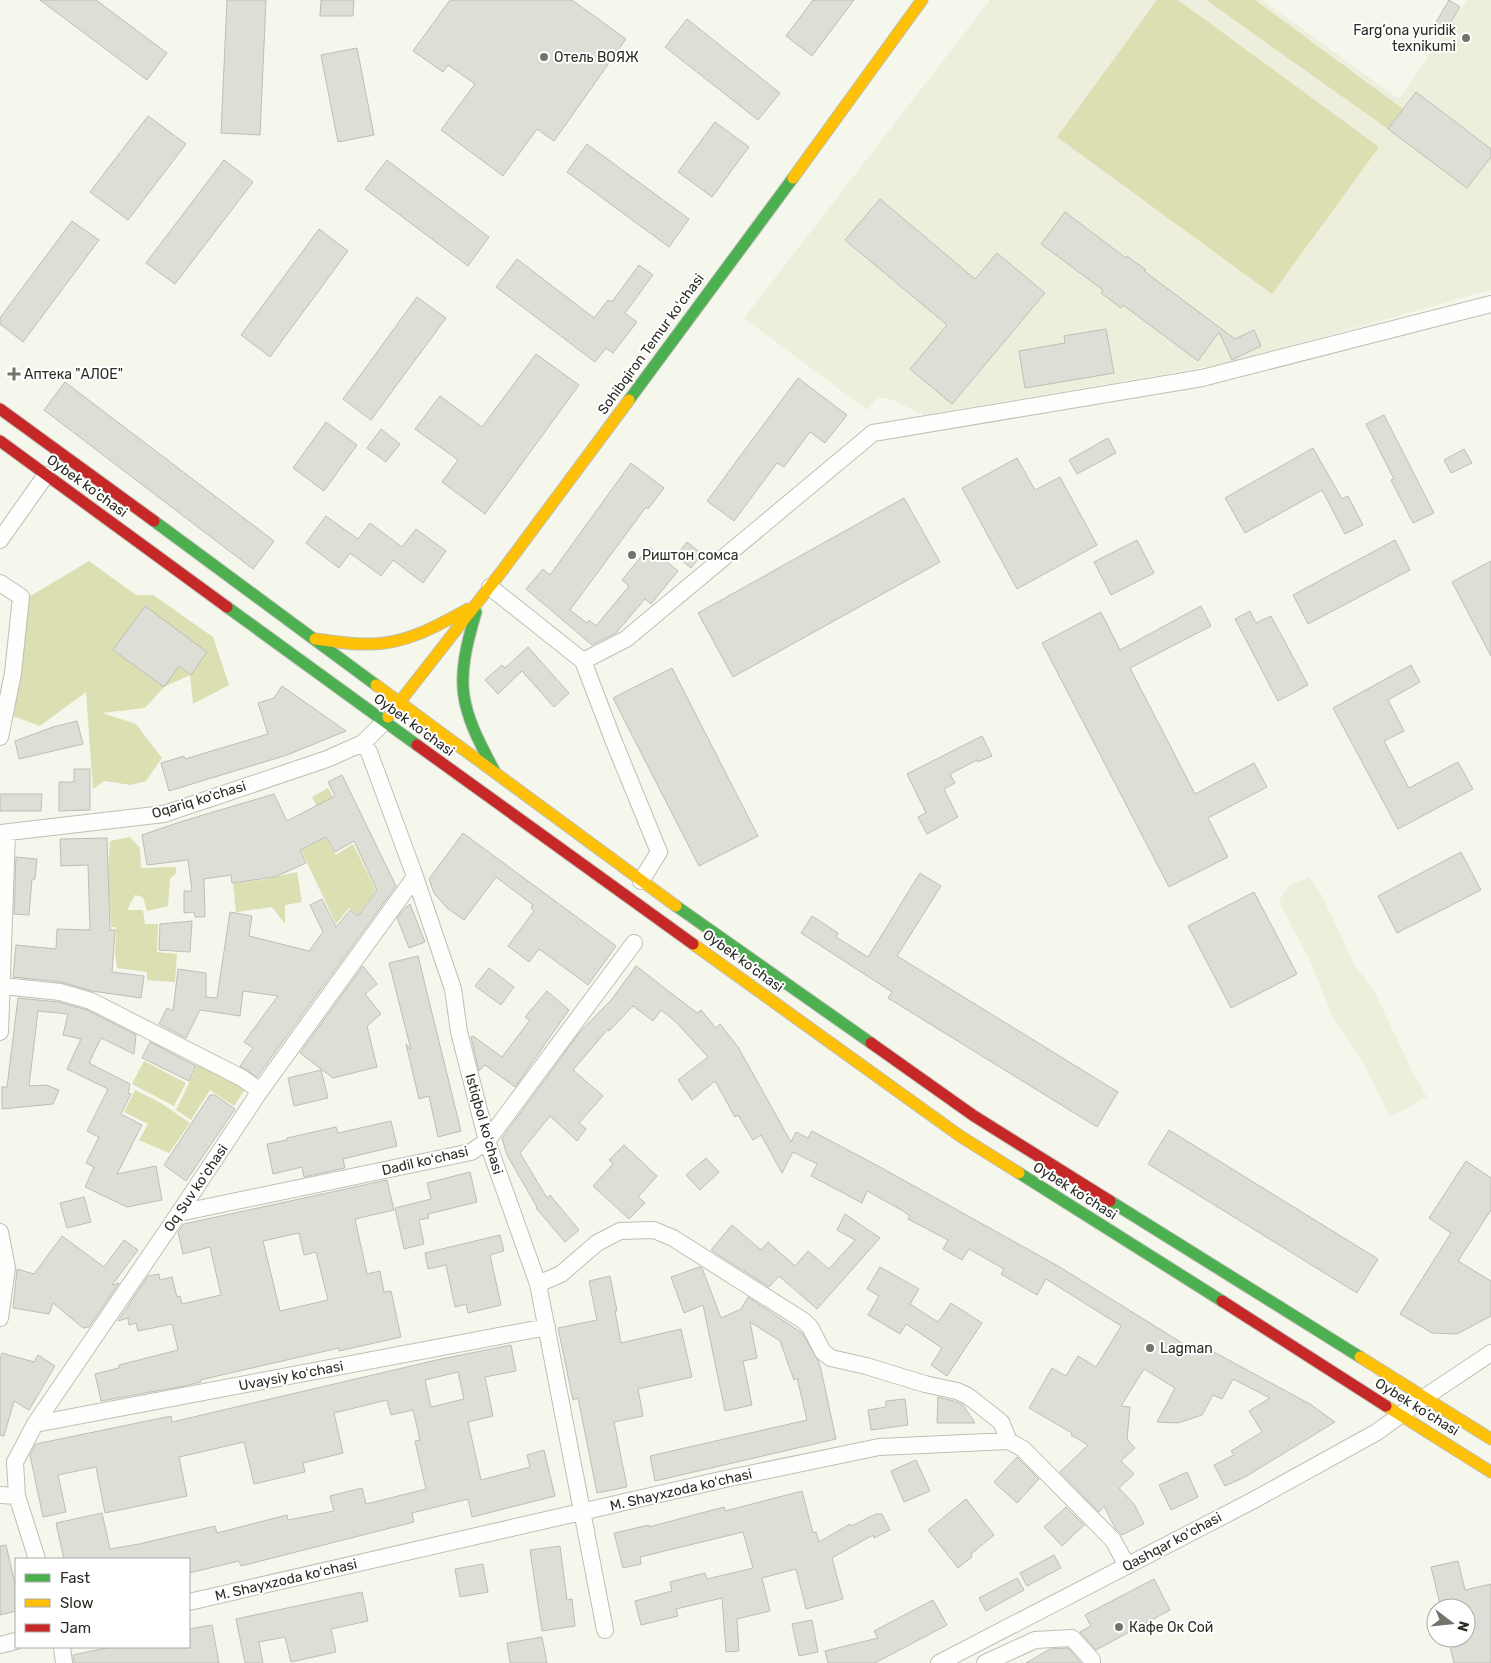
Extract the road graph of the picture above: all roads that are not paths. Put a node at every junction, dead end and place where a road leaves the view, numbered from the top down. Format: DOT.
graph roads {
  1 [pos="922,0"];
  2 [pos="1491,304"];
  3 [pos="0,409"];
  4 [pos="0,441"];
  5 [pos="46,475"];
  6 [pos="0,540"];
  7 [pos="0,583"];
  8 [pos="490,587"];
  9 [pos="479,602"];
  10 [pos="315,639"];
  11 [pos="583,661"];
  12 [pos="400,702"];
  13 [pos="2,718"];
  14 [pos="384,722"];
  15 [pos="0,737"];
  16 [pos="363,742"];
  17 [pos="494,772"];
  18 [pos="3,833"];
  19 [pos="416,877"];
  20 [pos="641,881"];
  21 [pos="634,944"];
  22 [pos="3,986"];
  23 [pos="0,1032"];
  24 [pos="260,1091"];
  25 [pos="486,1142"];
  26 [pos="179,1213"];
  27 [pos="0,1232"];
  28 [pos="538,1284"];
  29 [pos="0,1318"];
  30 [pos="547,1327"];
  31 [pos="1491,1353"];
  32 [pos="1425,1397"];
  33 [pos="1401,1415"];
  34 [pos="35,1424"];
  35 [pos="1491,1439"];
  36 [pos="1009,1442"];
  37 [pos="1491,1472"];
  38 [pos="0,1495"];
  39 [pos="17,1496"];
  40 [pos="583,1512"];
  41 [pos="37,1558"];
  42 [pos="1127,1566"];
  43 [pos="190,1602"];
  44 [pos="605,1630"];
  45 [pos="15,1641"];
  46 [pos="0,1645"];
  47 [pos="62,1648"];
  48 [pos="966,1657"];
  49 [pos="64,1663"];
  50 [pos="939,1663"];
  51 [pos="985,1663"];
  52 [pos="1092,1663"];
  1 -- 8 [label="main road, Sohibqiron Temur koʻchasi"];
  2 -- 11 [label="street"];
  3 -- 10 [label="main road, Oybek ko‘chasi"];
  4 -- 5 [label="main road, Oybek ko‘chasi"];
  5 -- 6 [label="street"];
  5 -- 14 [label="main road, Oybek ko‘chasi"];
  7 -- 13 [label="street"];
  8 -- 9 [label="main road, Sohibqiron Temur koʻchasi"];
  8 -- 11 [label="street"];
  9 -- 10 [label="main road"];
  9 -- 12 [label="main road, Sohibqiron Temur koʻchasi"];
  9 -- 17 [label="main road"];
  10 -- 12 [label="main road, Oybek ko‘chasi"];
  11 -- 20 [label="street"];
  12 -- 14 [label="main road, Sohibqiron Temur koʻchasi"];
  12 -- 17 [label="main road, Oybek ko‘chasi"];
  13 -- 15 [label="street"];
  14 -- 16 [label="street, Oqariq ko'chasi"];
  14 -- 33 [label="main road, Oybek ko‘chasi"];
  16 -- 18 [label="street, Oqariq ko'chasi"];
  16 -- 19 [label="street, Istiqbol koʻchasi"];
  17 -- 20 [label="main road, Oybek ko‘chasi"];
  18 -- 22 [label="street"];
  19 -- 24 [label="street, Oq Suv koʻchasi"];
  19 -- 25 [label="street, Istiqbol koʻchasi"];
  20 -- 32 [label="main road, Oybek ko‘chasi"];
  21 -- 25 [label="street, Dadil koʻchasi"];
  22 -- 23 [label="street"];
  22 -- 24 [label="street"];
  24 -- 26 [label="street, Oq Suv koʻchasi"];
  25 -- 26 [label="street, Dadil koʻchasi"];
  25 -- 28 [label="street, Istiqbol koʻchasi"];
  26 -- 34 [label="street, Oq Suv koʻchasi"];
  27 -- 29 [label="street"];
  28 -- 30 [label="street, Istiqbol koʻchasi"];
  28 -- 36 [label="street"];
  30 -- 34 [label="street, Uvaysiy koʻchasi"];
  30 -- 40 [label="street, Istiqbol koʻchasi"];
  31 -- 32 [label="street, Qashqar koʻchasi"];
  32 -- 33 [label="street, Qashqar koʻchasi"];
  32 -- 35 [label="main road, Oybek ko‘chasi"];
  33 -- 37 [label="main road, Oybek ko‘chasi"];
  33 -- 42 [label="street, Qashqar koʻchasi"];
  34 -- 39 [label="street, Oq Suv koʻchasi"];
  36 -- 40 [label="street, M. Shayxzoda koʻchasi"];
  36 -- 42 [label="street"];
  38 -- 39 [label="street"];
  39 -- 41 [label="street, Oq Suv koʻchasi"];
  40 -- 43 [label="street, M. Shayxzoda koʻchasi"];
  40 -- 44 [label="street, Istiqbol koʻchasi"];
  42 -- 48 [label="street, Qashqar koʻchasi"];
  45 -- 46 [label="street"];
  47 -- 49 [label="street"];
  48 -- 50 [label="street, Qashqar koʻchasi"];
  51 -- 52 [label="street"];
}
